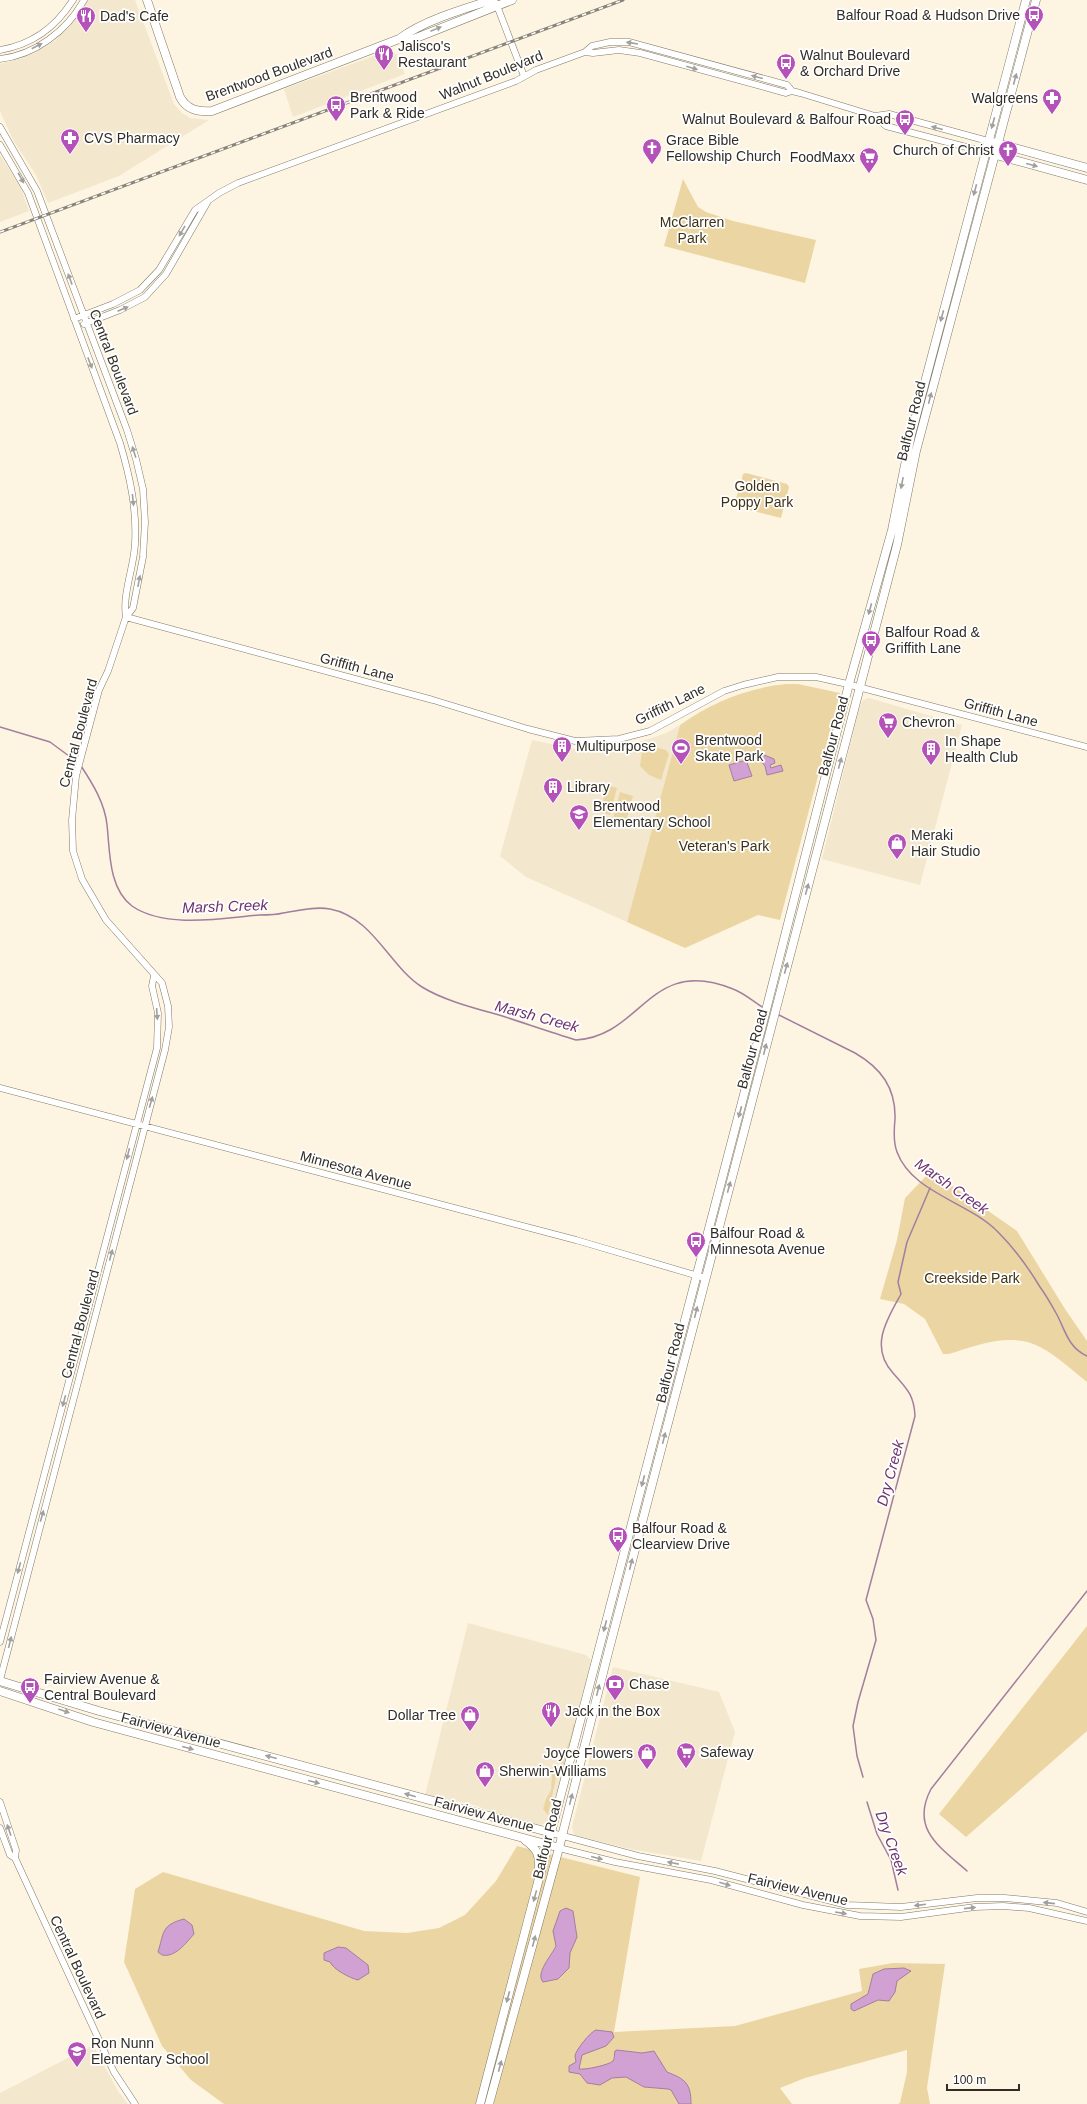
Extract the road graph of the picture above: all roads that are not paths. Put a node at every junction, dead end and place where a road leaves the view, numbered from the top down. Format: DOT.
graph roads {
  1 [pos="73,0"];
  2 [pos="84,0"];
  3 [pos="147,0"];
  4 [pos="512,0"];
  5 [pos="1026,0"];
  6 [pos="1036,0"];
  7 [pos="494,2"];
  8 [pos="0,50"];
  9 [pos="0,59"];
  10 [pos="524,76"];
  11 [pos="875,116"];
  12 [pos="0,127"];
  13 [pos="988,141"];
  14 [pos="9,144"];
  15 [pos="997,144"];
  16 [pos="0,146"];
  17 [pos="13,150"];
  18 [pos="985,152"];
  19 [pos="3,154"];
  20 [pos="994,155"];
  21 [pos="1087,168"];
  22 [pos="1087,180"];
  23 [pos="207,203"];
  24 [pos="965,231"];
  25 [pos="969,250"];
  26 [pos="959,252"];
  27 [pos="965,265"];
  28 [pos="83,315"];
  29 [pos="74,319"];
  30 [pos="86,323"];
  31 [pos="77,327"];
  32 [pos="126,616"];
  33 [pos="849,684"];
  34 [pos="859,687"];
  35 [pos="1087,747"];
  36 [pos="154,976"];
  37 [pos="0,1088"];
  38 [pos="136,1124"];
  39 [pos="144,1126"];
  40 [pos="696,1275"];
  41 [pos="705,1278"];
  42 [pos="0,1642"];
  43 [pos="0,1681"];
  44 [pos="0,1691"];
  45 [pos="361,1781"];
  46 [pos="329,1786"];
  47 [pos="0,1802"];
  48 [pos="412,1809"];
  49 [pos="461,1809"];
  50 [pos="0,1828"];
  51 [pos="552,1833"];
  52 [pos="562,1836"];
  53 [pos="523,1838"];
  54 [pos="548,1845"];
  55 [pos="560,1848"];
  56 [pos="15,1858"];
  57 [pos="539,1880"];
  58 [pos="1087,1912"];
  59 [pos="1087,1921"];
  60 [pos="135,2104"];
  61 [pos="480,2104"];
  62 [pos="489,2104"];
  1 -- 8 [label="street"];
  9 -- 2 [label="street, one-way"];
  3 -- 7 [label="main road, Brentwood Boulevard"];
  4 -- 7 [label="main road, Brentwood Boulevard"];
  5 -- 13 [label="main road, Balfour Road, one-way"];
  15 -- 6 [label="main road, Balfour Road, one-way"];
  7 -- 10 [label="street"];
  10 -- 11 [label="street, Walnut Boulevard"];
  10 -- 23 [label="street, Walnut Boulevard"];
  13 -- 11 [label="street, Walnut Boulevard, one-way"];
  11 -- 18 [label="street, Walnut Boulevard"];
  12 -- 14 [label="street, Central Boulevard"];
  13 -- 15 [label="main road, Walnut Boulevard"];
  13 -- 18 [label="main road, Balfour Road"];
  14 -- 16 [label="street"];
  14 -- 17 [label="street, Central Boulevard"];
  15 -- 20 [label="main road, Balfour Road"];
  15 -- 21 [label="main road, Walnut Boulevard"];
  16 -- 19 [label="street, Central Boulevard"];
  17 -- 19 [label="street"];
  28 -- 17 [label="street, Central Boulevard, one-way"];
  18 -- 20 [label="main road, Walnut Boulevard"];
  18 -- 24 [label="main road, Balfour Road, one-way"];
  19 -- 29 [label="street, Central Boulevard, one-way"];
  20 -- 22 [label="main road, Walnut Boulevard, one-way"];
  20 -- 25 [label="main road, Balfour Road"];
  23 -- 28 [label="street, Walnut Boulevard, one-way"];
  30 -- 23 [label="street, Walnut Boulevard, one-way"];
  24 -- 25 [label="main road"];
  24 -- 26 [label="main road, Balfour Road"];
  25 -- 27 [label="main road, Balfour Road"];
  26 -- 27 [label="main road"];
  26 -- 33 [label="main road, Balfour Road, one-way"];
  34 -- 27 [label="main road, Balfour Road, one-way"];
  28 -- 29 [label="street, Walnut Boulevard"];
  28 -- 30 [label="street, Central Boulevard"];
  29 -- 31 [label="street, Central Boulevard"];
  30 -- 31 [label="street, Walnut Boulevard"];
  32 -- 30 [label="street, Central Boulevard, one-way"];
  31 -- 32 [label="street, Central Boulevard, one-way"];
  32 -- 33 [label="street, Griffith Lane"];
  32 -- 36 [label="street, Central Boulevard"];
  33 -- 34 [label="street, Griffith Lane"];
  33 -- 40 [label="main road, Balfour Road, one-way"];
  34 -- 35 [label="street, Griffith Lane"];
  41 -- 34 [label="main road, Balfour Road, one-way"];
  36 -- 38 [label="street, Central Boulevard, one-way"];
  39 -- 36 [label="street, Central Boulevard, one-way"];
  37 -- 38 [label="street, Minnesota Avenue"];
  38 -- 39 [label="street, Minnesota Avenue"];
  38 -- 42 [label="street, Central Boulevard, one-way"];
  39 -- 40 [label="street, Minnesota Avenue"];
  43 -- 39 [label="street, Central Boulevard, one-way"];
  40 -- 41 [label="street, Minnesota Avenue"];
  40 -- 51 [label="main road, Balfour Road, one-way"];
  52 -- 41 [label="main road, Balfour Road, one-way"];
  45 -- 43 [label="main road, Fairview Avenue, one-way"];
  44 -- 46 [label="main road, Fairview Avenue, one-way"];
  45 -- 46 [label="main road"];
  49 -- 45 [label="main road, Fairview Avenue, one-way"];
  46 -- 48 [label="main road, Fairview Avenue"];
  56 -- 47 [label="street, Central Boulevard, one-way"];
  48 -- 49 [label="main road"];
  48 -- 53 [label="main road, Fairview Avenue"];
  49 -- 51 [label="main road, Fairview Avenue"];
  50 -- 56 [label="street, Central Boulevard"];
  51 -- 52 [label="street, Fairview Avenue"];
  51 -- 54 [label="main road, Balfour Road"];
  52 -- 55 [label="main road, Balfour Road"];
  58 -- 52 [label="street, Fairview Avenue, one-way"];
  53 -- 54 [label="main road, Fairview Avenue"];
  53 -- 57 [label="main road"];
  54 -- 55 [label="main road, Fairview Avenue"];
  54 -- 57 [label="main road, Balfour Road"];
  55 -- 59 [label="street, Fairview Avenue, one-way"];
  62 -- 55 [label="main road, Balfour Road, one-way"];
  56 -- 60 [label="street, Central Boulevard"];
  57 -- 61 [label="main road, Balfour Road, one-way"];
}
